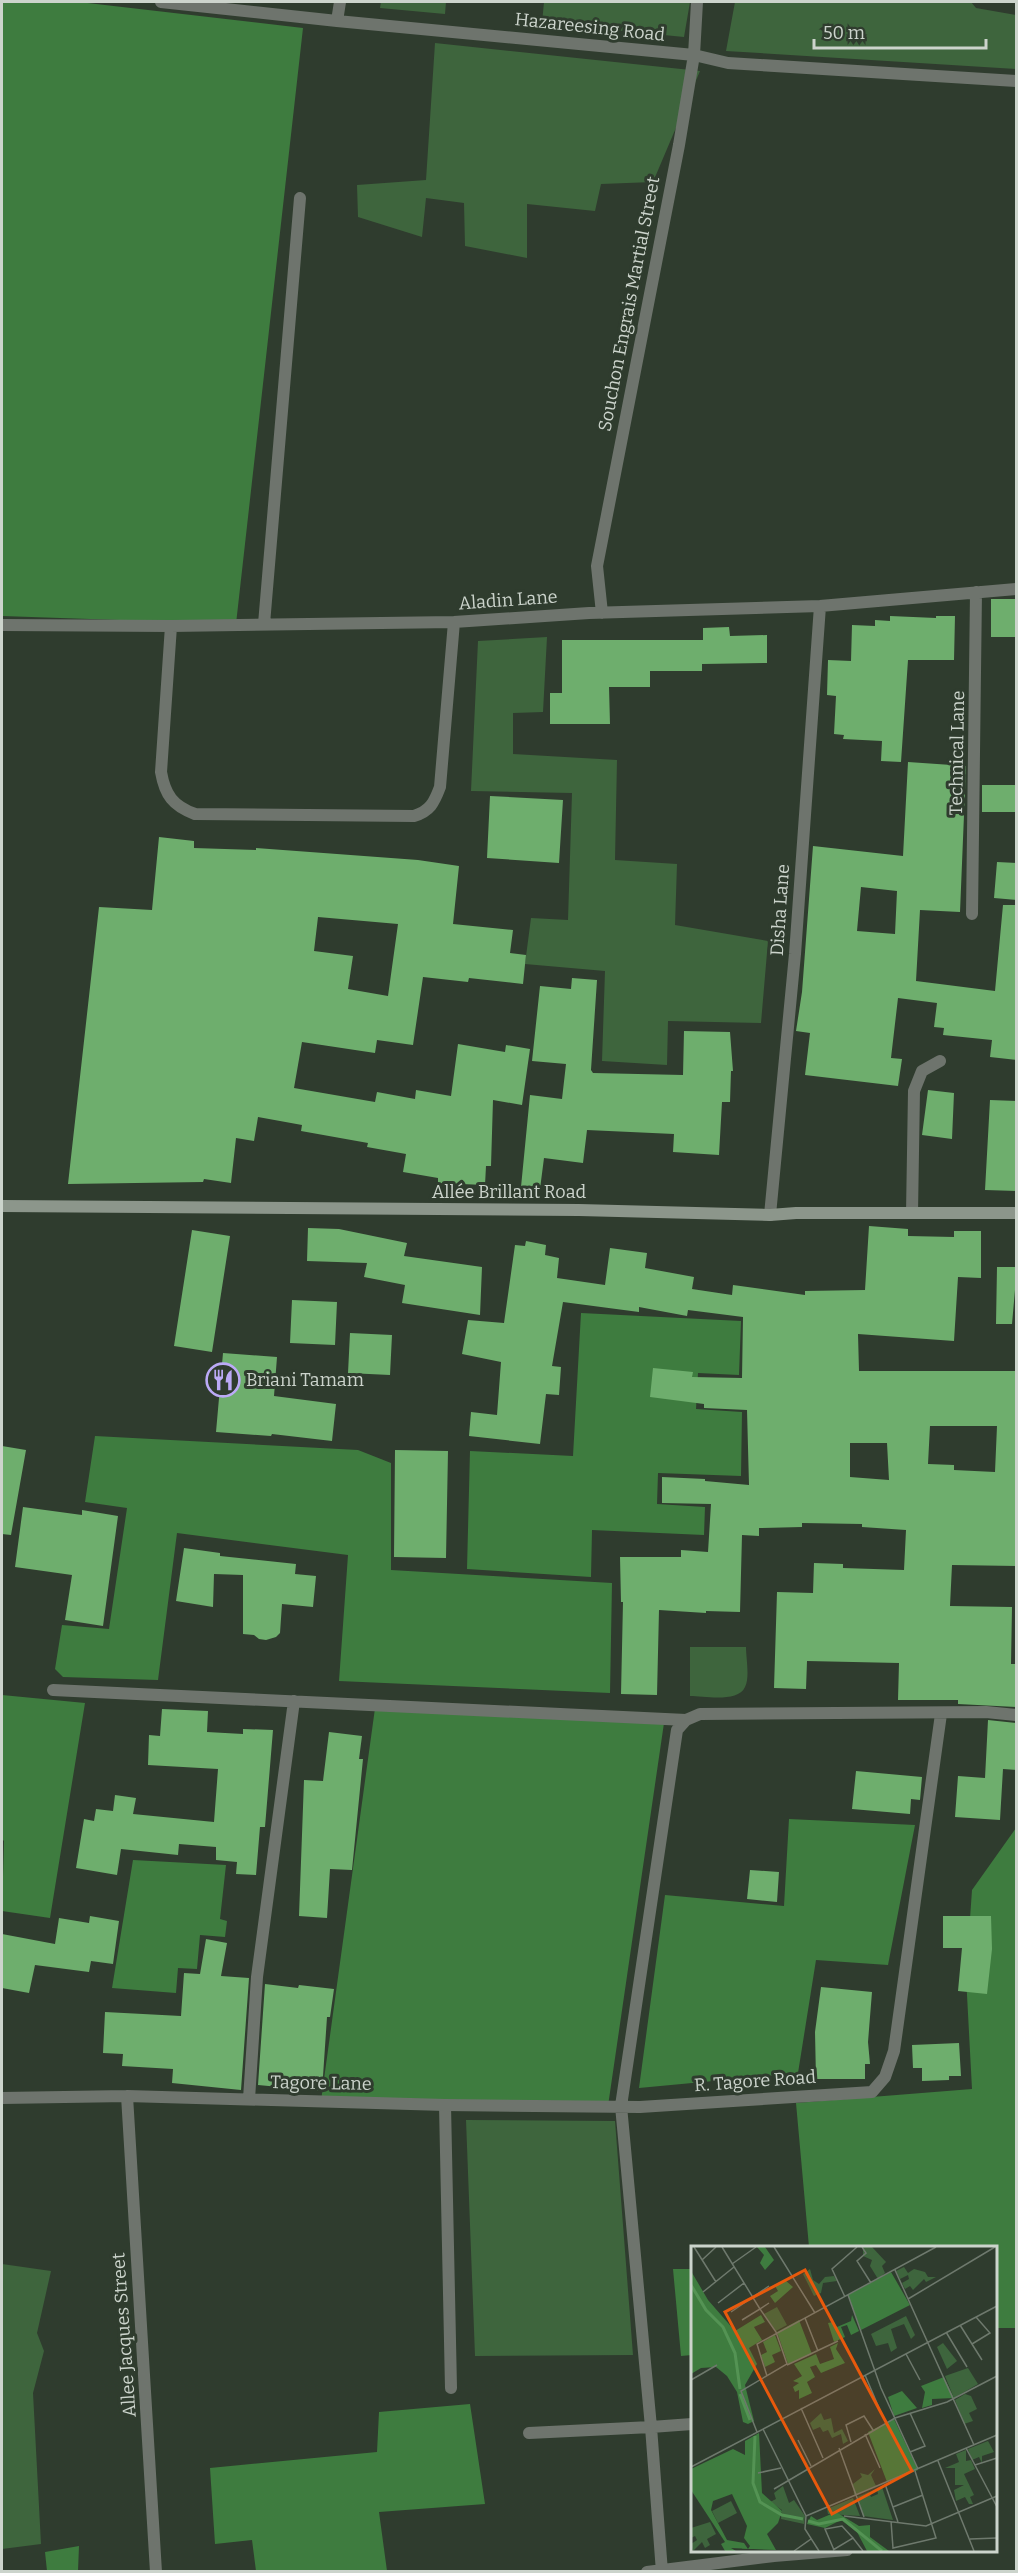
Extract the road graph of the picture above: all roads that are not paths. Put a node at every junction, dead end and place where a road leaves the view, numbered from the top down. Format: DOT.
graph roads {
  1 [pos="161,2"];
  2 [pos="340,2"];
  3 [pos="697,2"];
  4 [pos="337,21"];
  5 [pos="694,55"];
  6 [pos="1017,81"];
  7 [pos="300,198"];
  8 [pos="1017,589"];
  9 [pos="976,592"];
  10 [pos="819,606"];
  11 [pos="602,613"];
  12 [pos="454,622"];
  13 [pos="264,624"];
  14 [pos="2,625"];
  15 [pos="171,626"];
  16 [pos="972,914"];
  17 [pos="940,1061"];
  18 [pos="2,1206"];
  19 [pos="912,1213"];
  20 [pos="1017,1214"];
  21 [pos="770,1215"];
  22 [pos="53,1690"];
  23 [pos="294,1701"];
  24 [pos="940,1714"];
  25 [pos="1017,1715"];
  26 [pos="686,1720"];
  27 [pos="127,2096"];
  28 [pos="2,2098"];
  29 [pos="249,2099"];
  30 [pos="445,2106"];
  31 [pos="621,2106"];
  32 [pos="640,2107"];
  33 [pos="451,2388"];
  34 [pos="691,2424"];
  35 [pos="651,2427"];
  36 [pos="529,2433"];
  37 [pos="828,2552"];
  38 [pos="662,2570"];
  39 [pos="156,2571"];
  40 [pos="647,2571"];
  1 -- 4 [label="street, Hazareesing Road"];
  2 -- 4 [label="street"];
  3 -- 5 [label="street, Souchon Engrais Martial Street"];
  4 -- 5 [label="street, Hazareesing Road"];
  5 -- 6 [label="street, Hazareesing Road"];
  5 -- 11 [label="street, Souchon Engrais Martial Street"];
  7 -- 13 [label="street"];
  8 -- 9 [label="street, Aladin Lane"];
  9 -- 10 [label="street, Aladin Lane"];
  9 -- 16 [label="street, Technical Lane"];
  10 -- 11 [label="street, Aladin Lane"];
  10 -- 21 [label="street, Disha Lane"];
  11 -- 12 [label="street, Aladin Lane"];
  12 -- 13 [label="street, Aladin Lane"];
  12 -- 15 [label="street"];
  13 -- 15 [label="street, Aladin Lane"];
  14 -- 15 [label="street, Aladin Lane"];
  17 -- 19 [label="street"];
  18 -- 21 [label="main road, Allée Brillant Road"];
  19 -- 20 [label="main road, Allée Brillant Road"];
  19 -- 21 [label="main road, Allée Brillant Road"];
  22 -- 23 [label="street"];
  23 -- 26 [label="street"];
  23 -- 29 [label="street"];
  24 -- 25 [label="street"];
  24 -- 26 [label="street"];
  24 -- 32 [label="street, R. Tagore Road"];
  26 -- 31 [label="street"];
  27 -- 28 [label="street, Tagore Lane"];
  27 -- 29 [label="street, Tagore Lane"];
  27 -- 39 [label="street, Allee Jacques Street"];
  29 -- 30 [label="street, Tagore Lane"];
  30 -- 31 [label="street, Tagore Lane"];
  30 -- 33 [label="street"];
  31 -- 32 [label="street, Tagore Lane"];
  31 -- 35 [label="street"];
  34 -- 35 [label="street"];
  35 -- 36 [label="street"];
  35 -- 38 [label="street"];
  37 -- 38 [label="street"];
  38 -- 40 [label="street"];
}
